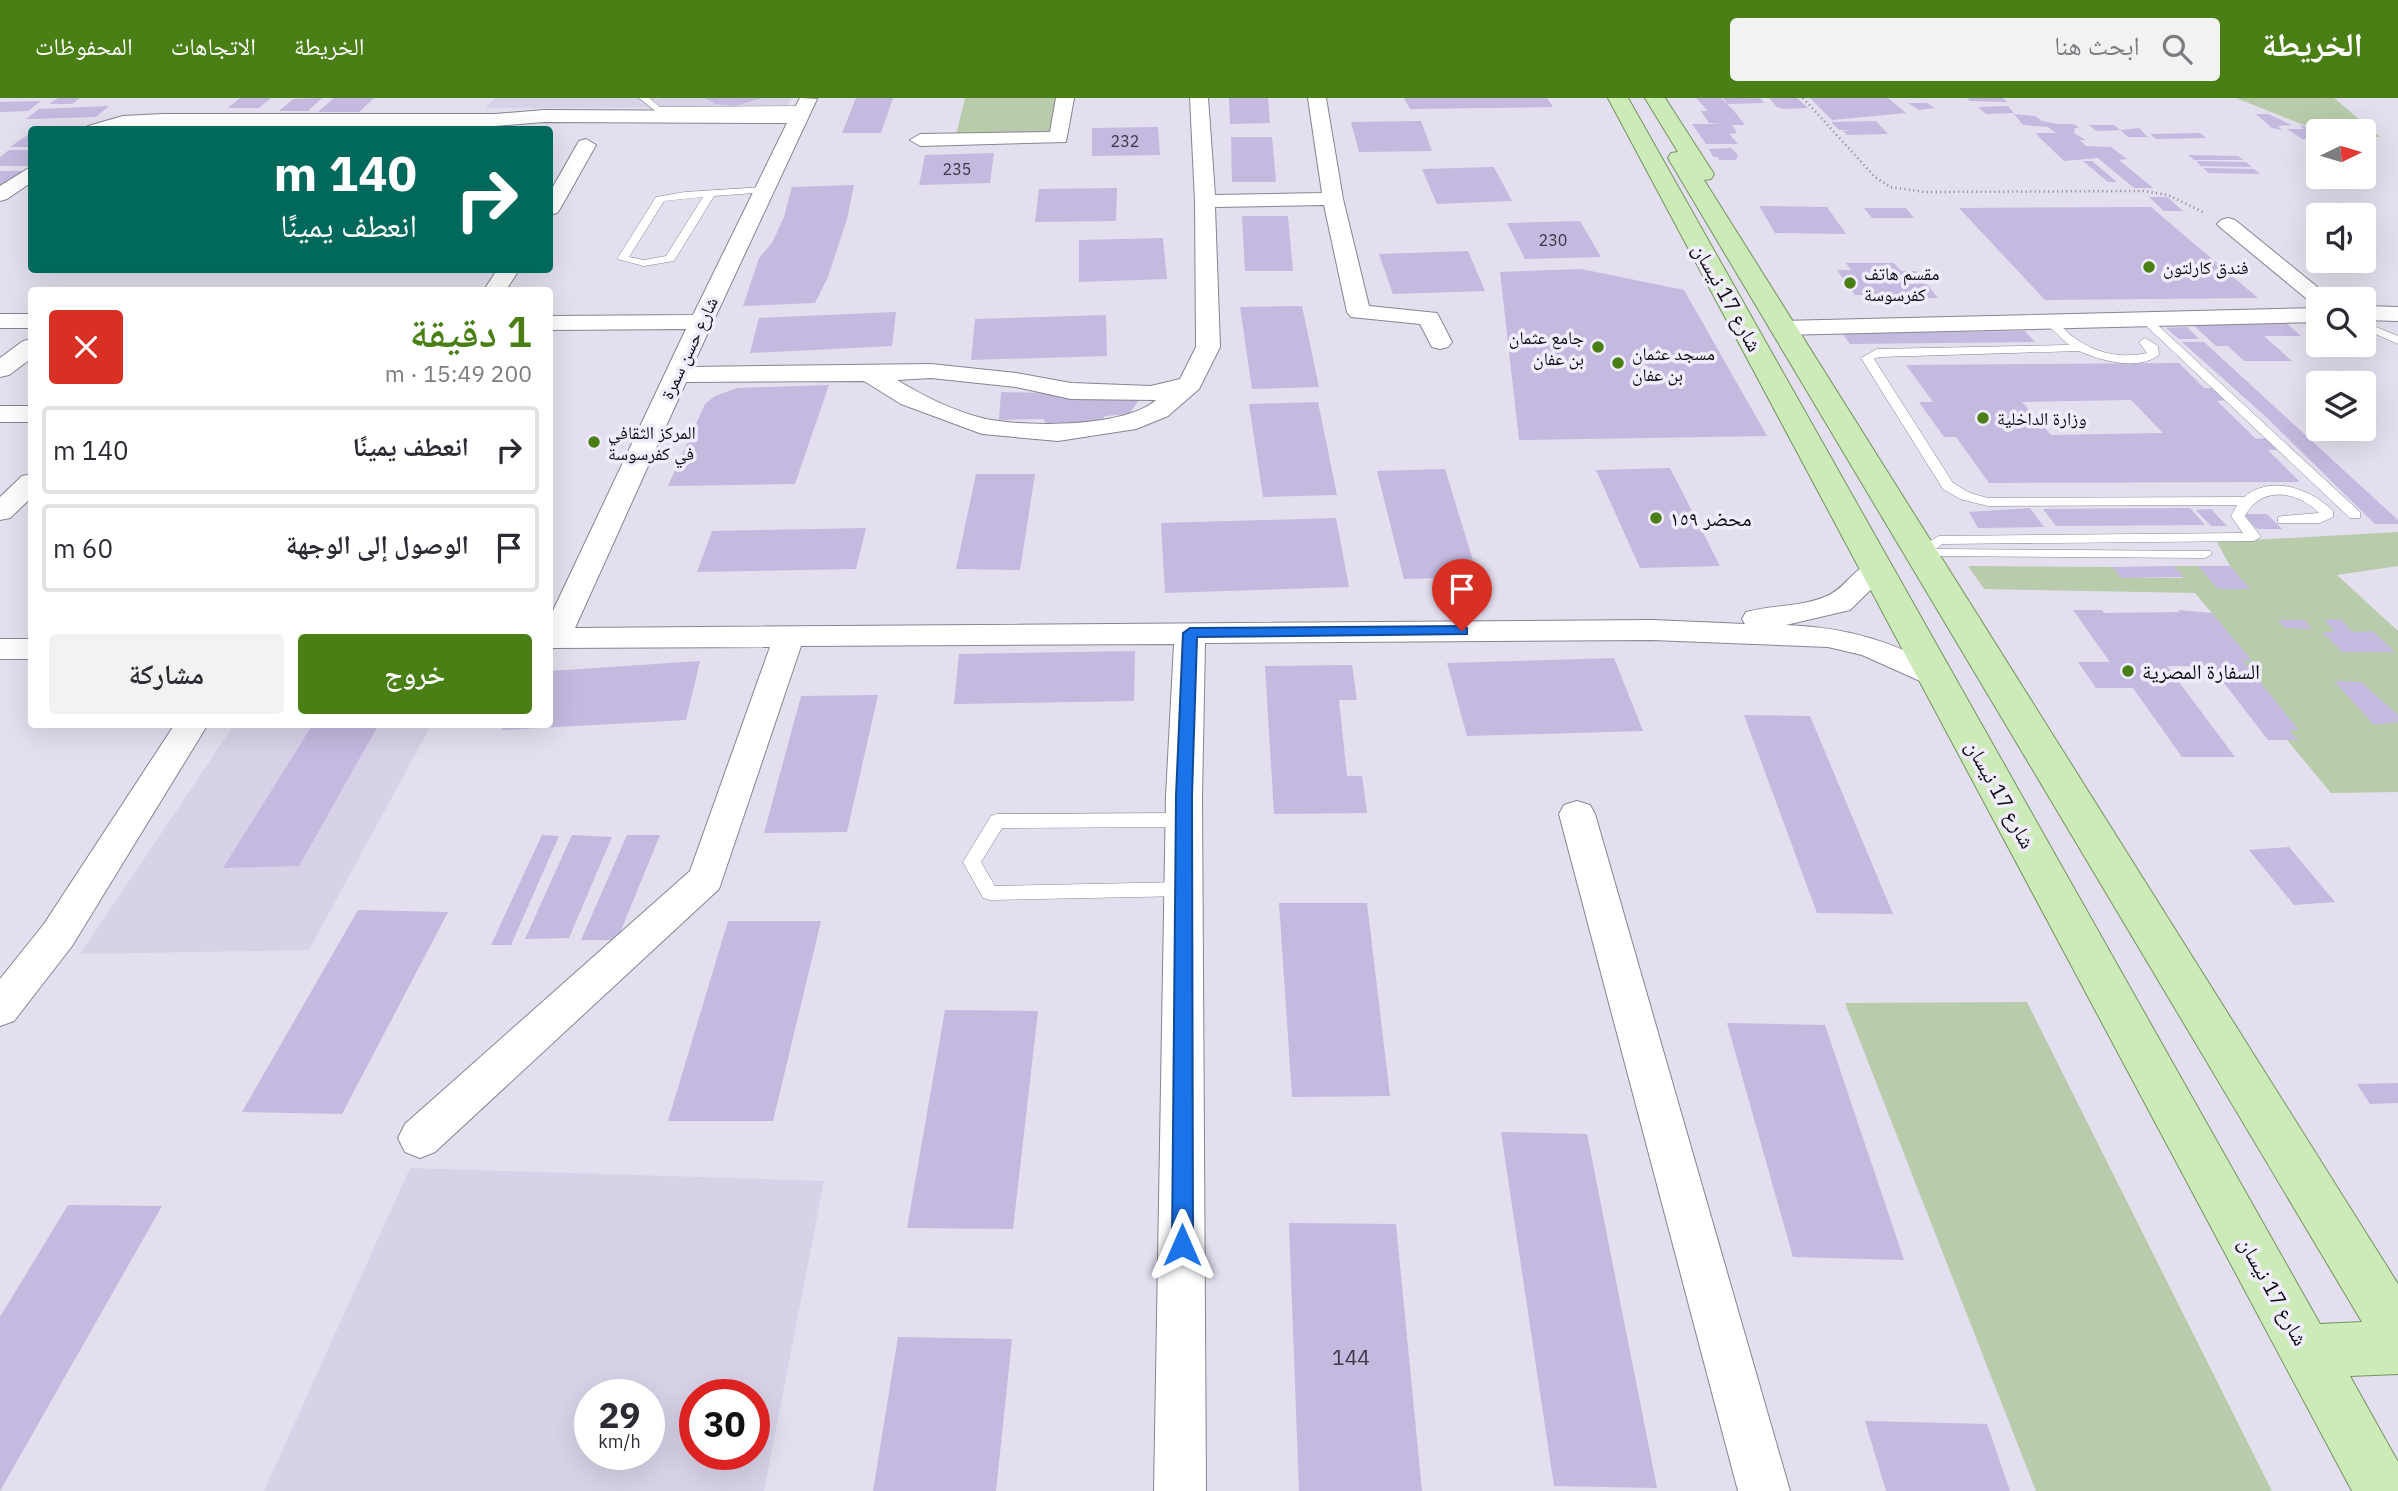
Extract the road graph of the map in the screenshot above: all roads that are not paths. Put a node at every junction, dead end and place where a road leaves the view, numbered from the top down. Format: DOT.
graph roads {
  1 [pos="644,98"];
  2 [pos="1065,98"];
  3 [pos="1199,98"];
  4 [pos="1317,98"];
  5 [pos="1604,98"];
  6 [pos="1618,98"];
  7 [pos="1641,98"];
  8 [pos="1660,102"];
  9 [pos="118,106"];
  10 [pos="804,108"];
  11 [pos="97,126"];
  12 [pos="108,126"];
  13 [pos="920,140"];
  14 [pos="586,145"];
  15 [pos="28,175"];
  16 [pos="764,190"];
  17 [pos="0,195"];
  18 [pos="709,195"];
  19 [pos="1333,199"];
  20 [pos="1205,201"];
  21 [pos="553,204"];
  22 [pos="1699,215"];
  23 [pos="2228,224"];
  24 [pos="2306,287"];
  25 [pos="2376,313"];
  26 [pos="2398,314"];
  27 [pos="2306,316"];
  28 [pos="28,320"];
  29 [pos="0,321"];
  30 [pos="701,322"];
  31 [pos="2050,322"];
  32 [pos="553,323"];
  33 [pos="1781,328"];
  34 [pos="2376,330"];
  35 [pos="2146,331"];
  36 [pos="2398,340"];
  37 [pos="1440,342"];
  38 [pos="2077,348"];
  39 [pos="28,349"];
  40 [pos="0,370"];
  41 [pos="869,374"];
  42 [pos="677,375"];
  43 [pos="1190,384"];
  44 [pos="0,414"];
  45 [pos="28,414"];
  46 [pos="28,486"];
  47 [pos="2247,501"];
  48 [pos="0,512"];
  49 [pos="2355,515"];
  50 [pos="2283,520"];
  51 [pos="1929,546"];
  52 [pos="2204,554"];
  53 [pos="1876,570"];
  54 [pos="1652,630"];
  55 [pos="1190,633"];
  56 [pos="553,636"];
  57 [pos="789,636"];
  58 [pos="553,638"];
  59 [pos="0,649"];
  60 [pos="28,649"];
  61 [pos="1938,678"];
  62 [pos="189,728"];
  63 [pos="1577,814"];
  64 [pos="1185,820"];
  65 [pos="1185,889"];
  66 [pos="0,1009"];
  67 [pos="420,1138"];
  68 [pos="2395,1326"];
  69 [pos="2307,1351"];
  70 [pos="1180,1491"];
  71 [pos="1764,1491"];
  72 [pos="2383,1491"];
  1 -- 10 [label="lane"];
  2 -- 13 [label="street"];
  3 -- 20 [label="street"];
  4 -- 19 [label="street"];
  5 -- 22 [label="main road"];
  6 -- 22 [label="main road, شارع 17 نيسان"];
  7 -- 22 [label="main road, شارع 17 نيسان"];
  8 -- 22 [label="main road"];
  9 -- 11 [label="street"];
  10 -- 12 [label="street"];
  10 -- 16 [label="street, شارع حسن سمرة"];
  14 -- 21 [label="street"];
  15 -- 17 [label="street"];
  16 -- 18 [label="lane"];
  16 -- 30 [label="street, شارع حسن سمرة"];
  18 -- 18 [label="lane"];
  19 -- 20 [label="street"];
  19 -- 37 [label="street"];
  20 -- 43 [label="street"];
  22 -- 33 [label="main road, شارع 17 نيسان"];
  22 -- 53 [label="main road, شارع 17 نيسان"];
  23 -- 24 [label="street"];
  25 -- 26 [label="street"];
  27 -- 35 [label="street"];
  28 -- 29 [label="street"];
  30 -- 32 [label="street"];
  30 -- 42 [label="street, شارع حسن سمرة"];
  31 -- 33 [label="street"];
  31 -- 35 [label="street"];
  31 -- 38 [label="lane"];
  33 -- 51 [label="main road, شارع 17 نيسان"];
  34 -- 36 [label="lane"];
  35 -- 38 [label="lane"];
  35 -- 49 [label="lane"];
  38 -- 47 [label="lane"];
  39 -- 40 [label="street"];
  41 -- 42 [label="street"];
  41 -- 43 [label="street"];
  41 -- 43 [label="street"];
  42 -- 56 [label="street, شارع حسن سمرة"];
  44 -- 45 [label="street"];
  46 -- 48 [label="street"];
  47 -- 50 [label="lane"];
  47 -- 51 [label="lane"];
  51 -- 52 [label="lane"];
  51 -- 68 [label="main road, شارع 17 نيسان"];
  53 -- 54 [label="street"];
  53 -- 61 [label="main road, شارع 17 نيسان"];
  54 -- 55 [label="street"];
  54 -- 61 [label="street"];
  55 -- 57 [label="street"];
  55 -- 64 [label="street"];
  57 -- 58 [label="street"];
  57 -- 67 [label="street"];
  59 -- 60 [label="street"];
  61 -- 69 [label="main road, شارع 17 نيسان"];
  62 -- 66 [label="street"];
  63 -- 71 [label="street"];
  64 -- 65 [label="street"];
  64 -- 65 [label="lane"];
  65 -- 70 [label="street"];
  68 -- 69 [label="main road"];
  69 -- 72 [label="main road, شارع 17 نيسان"];
}
